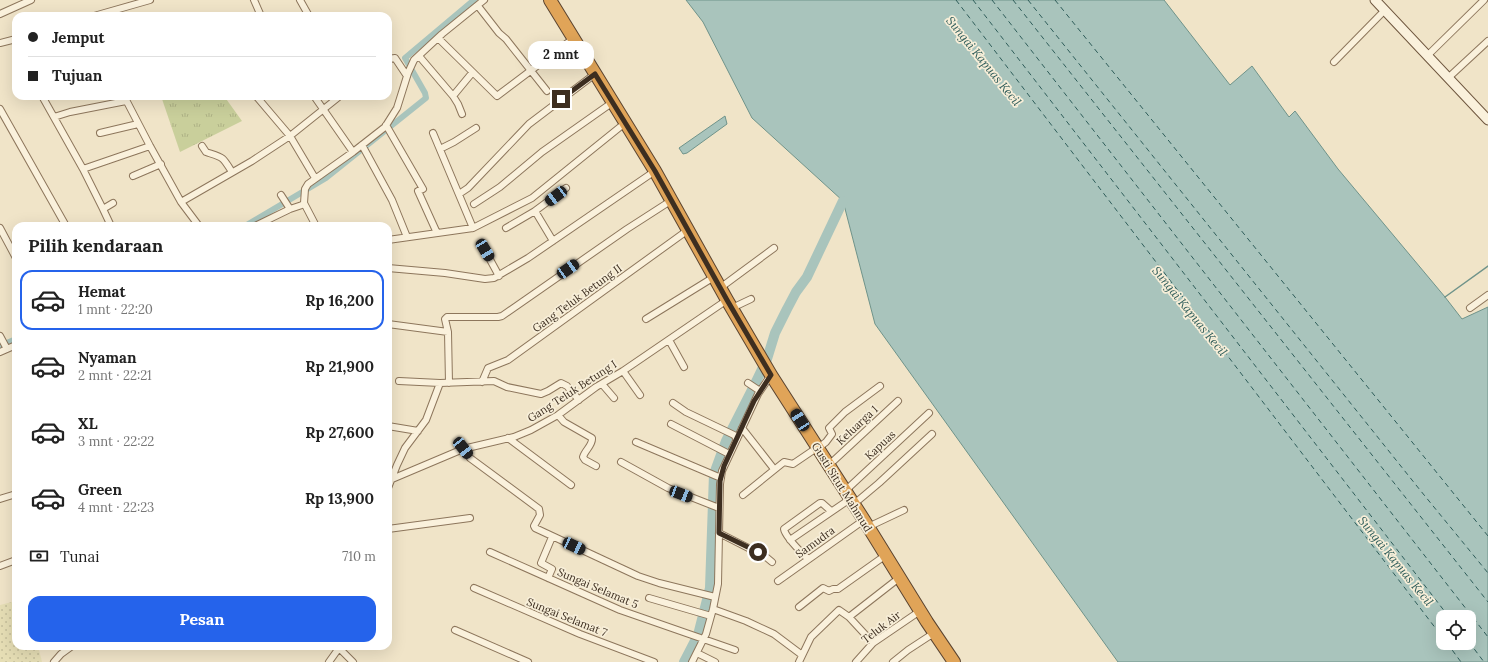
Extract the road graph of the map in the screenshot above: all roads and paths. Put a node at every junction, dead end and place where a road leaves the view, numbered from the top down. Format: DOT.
graph roads {
  1 [pos="31,0"];
  2 [pos="150,0"];
  3 [pos="254,0"];
  4 [pos="300,0"];
  5 [pos="484,0"];
  6 [pos="550,0"];
  7 [pos="1484,0"];
  8 [pos="1377,1"];
  9 [pos="478,6"];
  10 [pos="1384,11"];
  11 [pos="108,12"];
  12 [pos="259,12"];
  13 [pos="307,12"];
  14 [pos="0,14"];
  15 [pos="438,38"];
  16 [pos="574,38"];
  17 [pos="12,40"];
  18 [pos="1488,41"];
  19 [pos="0,43"];
  20 [pos="1427,56"];
  21 [pos="392,58"];
  22 [pos="416,58"];
  23 [pos="1334,62"];
  24 [pos="531,69"];
  25 [pos="472,73"];
  26 [pos="407,74"];
  27 [pos="595,74"];
  28 [pos="1448,78"];
  29 [pos="547,91"];
  30 [pos="453,96"];
  31 [pos="44,100"];
  32 [pos="117,100"];
  33 [pos="126,100"];
  34 [pos="259,100"];
  35 [pos="317,100"];
  36 [pos="335,100"];
  37 [pos="613,102"];
  38 [pos="0,109"];
  39 [pos="323,109"];
  40 [pos="462,114"];
  41 [pos="1486,115"];
  42 [pos="54,117"];
  43 [pos="625,123"];
  44 [pos="138,124"];
  45 [pos="476,128"];
  46 [pos="388,129"];
  47 [pos="100,133"];
  48 [pos="433,133"];
  49 [pos="290,136"];
  50 [pos="362,145"];
  51 [pos="150,146"];
  52 [pos="202,146"];
  53 [pos="440,149"];
  54 [pos="353,152"];
  55 [pos="161,164"];
  56 [pos="83,169"];
  57 [pos="655,171"];
  58 [pos="232,172"];
  59 [pos="133,176"];
  60 [pos="315,178"];
  61 [pos="566,188"];
  62 [pos="459,194"];
  63 [pos="280,195"];
  64 [pos="672,200"];
  65 [pos="181,202"];
  66 [pos="113,203"];
  67 [pos="304,203"];
  68 [pos="474,204"];
  69 [pos="287,205"];
  70 [pos="103,209"];
  71 [pos="535,211"];
  72 [pos="64,222"];
  73 [pos="109,222"];
  74 [pos="196,222"];
  75 [pos="261,222"];
  76 [pos="314,222"];
  77 [pos="0,228"];
  78 [pos="473,228"];
  79 [pos="506,228"];
  80 [pos="688,230"];
  81 [pos="437,233"];
  82 [pos="407,237"];
  83 [pos="392,239"];
  84 [pos="553,241"];
  85 [pos="481,243"];
  86 [pos="774,248"];
  87 [pos="12,250"];
  88 [pos="392,268"];
  89 [pos="499,276"];
  90 [pos="714,277"];
  91 [pos="720,288"];
  92 [pos="1488,296"];
  93 [pos="751,299"];
  94 [pos="729,304"];
  95 [pos="1470,308"];
  96 [pos="646,319"];
  97 [pos="392,325"];
  98 [pos="448,332"];
  99 [pos="0,336"];
  100 [pos="669,340"];
  101 [pos="12,345"];
  102 [pos="5,346"];
  103 [pos="0,352"];
  104 [pos="684,367"];
  105 [pos="623,371"];
  106 [pos="770,373"];
  107 [pos="399,381"];
  108 [pos="482,382"];
  109 [pos="440,383"];
  110 [pos="449,383"];
  111 [pos="602,384"];
  112 [pos="880,386"];
  113 [pos="640,395"];
  114 [pos="614,398"];
  115 [pos="579,400"];
  116 [pos="898,401"];
  117 [pos="673,403"];
  118 [pos="929,413"];
  119 [pos="558,415"];
  120 [pos="671,424"];
  121 [pos="392,427"];
  122 [pos="742,428"];
  123 [pos="418,432"];
  124 [pos="932,434"];
  125 [pos="735,437"];
  126 [pos="508,438"];
  127 [pos="636,442"];
  128 [pos="463,448"];
  129 [pos="818,448"];
  130 [pos="728,453"];
  131 [pos="621,462"];
  132 [pos="829,465"];
  133 [pos="596,466"];
  134 [pos="392,468"];
  135 [pos="395,469"];
  136 [pos="774,469"];
  137 [pos="716,476"];
  138 [pos="392,479"];
  139 [pos="571,485"];
  140 [pos="12,495"];
  141 [pos="743,495"];
  142 [pos="850,498"];
  143 [pos="0,499"];
  144 [pos="718,508"];
  145 [pos="904,510"];
  146 [pos="831,511"];
  147 [pos="470,518"];
  148 [pos="866,524"];
  149 [pos="392,528"];
  150 [pos="719,533"];
  151 [pos="552,537"];
  152 [pos="790,540"];
  153 [pos="490,552"];
  154 [pos="886,555"];
  155 [pos="808,559"];
  156 [pos="12,562"];
  157 [pos="772,562"];
  158 [pos="0,566"];
  159 [pos="548,578"];
  160 [pos="899,578"];
  161 [pos="778,581"];
  162 [pos="474,588"];
  163 [pos="713,596"];
  164 [pos="649,598"];
  165 [pos="799,606"];
  166 [pos="713,609"];
  167 [pos="920,611"];
  168 [pos="707,615"];
  169 [pos="849,617"];
  170 [pos="455,630"];
  171 [pos="934,633"];
  172 [pos="702,638"];
  173 [pos="873,643"];
  174 [pos="66,650"];
  175 [pos="336,650"];
  176 [pos="341,650"];
  177 [pos="735,650"];
  178 [pos="697,653"];
  179 [pos="802,656"];
  180 [pos="54,662"];
  181 [pos="329,662"];
  182 [pos="353,662"];
  183 [pos="528,662"];
  184 [pos="654,662"];
  185 [pos="692,662"];
  186 [pos="715,662"];
  187 [pos="799,662"];
  188 [pos="856,662"];
  189 [pos="893,662"];
  190 [pos="954,662"];
  1 -- 14 [label="street"];
  2 -- 11 [label="street"];
  3 -- 12 [label="street"];
  4 -- 13 [label="street"];
  5 -- 9 [label="street"];
  6 -- 16 [label="highway, Gusti Situt Mahmud"];
  7 -- 20 [label="street"];
  8 -- 10 [label="street"];
  9 -- 15 [label="street"];
  9 -- 24 [label="street"];
  10 -- 20 [label="street"];
  10 -- 23 [label="street"];
  15 -- 22 [label="street"];
  15 -- 25 [label="street"];
  16 -- 24 [label="street"];
  16 -- 27 [label="highway, Gusti Situt Mahmud"];
  17 -- 19 [label="street"];
  18 -- 28 [label="street"];
  20 -- 28 [label="street"];
  21 -- 26 [label="street"];
  22 -- 26 [label="street"];
  22 -- 30 [label="street"];
  24 -- 25 [label="street"];
  24 -- 29 [label="street"];
  25 -- 30 [label="street"];
  26 -- 46 [label="street"];
  27 -- 37 [label="highway, Gusti Situt Mahmud"];
  27 -- 62 [label="street"];
  28 -- 41 [label="street"];
  30 -- 40 [label="street"];
  31 -- 42 [label="street"];
  32 -- 42 [label="street"];
  33 -- 44 [label="street"];
  34 -- 49 [label="street"];
  35 -- 39 [label="street"];
  36 -- 39 [label="street"];
  37 -- 43 [label="highway, Gusti Situt Mahmud"];
  37 -- 68 [label="street"];
  38 -- 72 [label="street"];
  39 -- 49 [label="street"];
  39 -- 54 [label="street"];
  42 -- 56 [label="street"];
  43 -- 57 [label="highway, Gusti Situt Mahmud"];
  43 -- 78 [label="street"];
  44 -- 47 [label="street"];
  44 -- 51 [label="street"];
  45 -- 53 [label="street"];
  46 -- 50 [label="street"];
  46 -- 81 [label="street"];
  48 -- 53 [label="street"];
  49 -- 58 [label="street"];
  49 -- 60 [label="street"];
  50 -- 54 [label="street"];
  50 -- 82 [label="street"];
  51 -- 55 [label="street"];
  51 -- 56 [label="street"];
  52 -- 58 [label="street"];
  53 -- 62 [label="street"];
  54 -- 60 [label="street"];
  55 -- 59 [label="street"];
  55 -- 65 [label="street"];
  56 -- 70 [label="street"];
  57 -- 64 [label="highway, Gusti Situt Mahmud"];
  57 -- 84 [label="street"];
  58 -- 65 [label="street"];
  60 -- 67 [label="street"];
  61 -- 71 [label="street"];
  62 -- 78 [label="street"];
  63 -- 69 [label="street"];
  64 -- 80 [label="highway, Gusti Situt Mahmud"];
  64 -- 98 [label="street"];
  65 -- 74 [label="street"];
  66 -- 70 [label="street"];
  67 -- 69 [label="street"];
  67 -- 76 [label="street"];
  69 -- 75 [label="street"];
  70 -- 73 [label="street"];
  71 -- 79 [label="street"];
  71 -- 84 [label="street"];
  77 -- 87 [label="street"];
  78 -- 81 [label="street"];
  80 -- 90 [label="highway, Gusti Situt Mahmud"];
  80 -- 108 [label="street, Gang Teluk Betung II"];
  81 -- 82 [label="street"];
  82 -- 83 [label="street"];
  84 -- 89 [label="street"];
  85 -- 89 [label="street"];
  86 -- 91 [label="street"];
  88 -- 89 [label="street"];
  90 -- 91 [label="highway, Gusti Situt Mahmud"];
  90 -- 96 [label="street"];
  91 -- 94 [label="highway, Gusti Situt Mahmud"];
  92 -- 95 [label="street"];
  93 -- 94 [label="street, Gang Teluk Betung I"];
  94 -- 100 [label="street, Gang Teluk Betung I"];
  94 -- 106 [label="highway, Gusti Situt Mahmud"];
  97 -- 98 [label="street"];
  98 -- 110 [label="street"];
  99 -- 102 [label="street"];
  100 -- 104 [label="street"];
  100 -- 105 [label="street, Gang Teluk Betung I"];
  101 -- 102 [label="street"];
  102 -- 103 [label="street"];
  105 -- 111 [label="street, Gang Teluk Betung I"];
  105 -- 113 [label="street"];
  106 -- 122 [label="street"];
  106 -- 129 [label="highway, Gusti Situt Mahmud"];
  107 -- 109 [label="street"];
  108 -- 110 [label="street"];
  108 -- 115 [label="street"];
  109 -- 110 [label="street"];
  109 -- 123 [label="street"];
  111 -- 114 [label="street"];
  111 -- 115 [label="street, Gang Teluk Betung I"];
  112 -- 129 [label="street"];
  115 -- 119 [label="street, Gang Teluk Betung I"];
  116 -- 132 [label="street, Keluarga 1"];
  117 -- 125 [label="street"];
  118 -- 142 [label="street, Kapuas"];
  119 -- 126 [label="street, Gang Teluk Betung I"];
  119 -- 133 [label="street"];
  120 -- 130 [label="street"];
  121 -- 123 [label="street"];
  122 -- 125 [label="street"];
  122 -- 136 [label="street"];
  123 -- 135 [label="street"];
  124 -- 142 [label="street"];
  125 -- 130 [label="street"];
  126 -- 128 [label="street, Gang Teluk Betung I"];
  126 -- 139 [label="street"];
  127 -- 137 [label="street"];
  128 -- 138 [label="street, Gang Teluk Betung I"];
  128 -- 151 [label="street"];
  129 -- 132 [label="highway, Gusti Situt Mahmud"];
  129 -- 136 [label="street"];
  130 -- 137 [label="street"];
  131 -- 144 [label="street"];
  132 -- 142 [label="highway, Gusti Situt Mahmud"];
  134 -- 135 [label="street"];
  135 -- 138 [label="street"];
  136 -- 141 [label="street"];
  137 -- 144 [label="street"];
  140 -- 143 [label="street"];
  142 -- 146 [label="street"];
  142 -- 148 [label="highway, Gusti Situt Mahmud"];
  144 -- 150 [label="street"];
  145 -- 148 [label="street, Samudra"];
  146 -- 152 [label="street"];
  146 -- 152 [label="street"];
  147 -- 149 [label="street"];
  148 -- 154 [label="highway, Gusti Situt Mahmud"];
  148 -- 155 [label="street, Samudra"];
  150 -- 157 [label="street"];
  150 -- 163 [label="street"];
  151 -- 159 [label="street"];
  151 -- 163 [label="street"];
  152 -- 155 [label="street"];
  153 -- 159 [label="street, Sungai Selamat 5"];
  154 -- 160 [label="highway, Gusti Situt Mahmud"];
  154 -- 165 [label="street"];
  155 -- 161 [label="street, Samudra"];
  156 -- 158 [label="street"];
  159 -- 172 [label="street, Sungai Selamat 5"];
  160 -- 167 [label="highway, Gusti Situt Mahmud"];
  160 -- 169 [label="street"];
  162 -- 184 [label="street, Sungai Selamat 7"];
  163 -- 166 [label="street"];
  164 -- 168 [label="street"];
  166 -- 168 [label="street"];
  166 -- 179 [label="street"];
  167 -- 171 [label="highway, Gusti Situt Mahmud"];
  167 -- 173 [label="street, Teluk Air"];
  168 -- 172 [label="street"];
  169 -- 173 [label="street"];
  169 -- 179 [label="street"];
  170 -- 183 [label="street"];
  171 -- 189 [label="street"];
  171 -- 190 [label="highway, Gusti Situt Mahmud"];
  172 -- 177 [label="street, Sungai Selamat 5"];
  172 -- 178 [label="street"];
  173 -- 188 [label="street, Teluk Air"];
  174 -- 180 [label="street"];
  175 -- 181 [label="street"];
  176 -- 182 [label="street"];
  178 -- 185 [label="street"];
  178 -- 186 [label="street"];
  179 -- 187 [label="street"];
}
